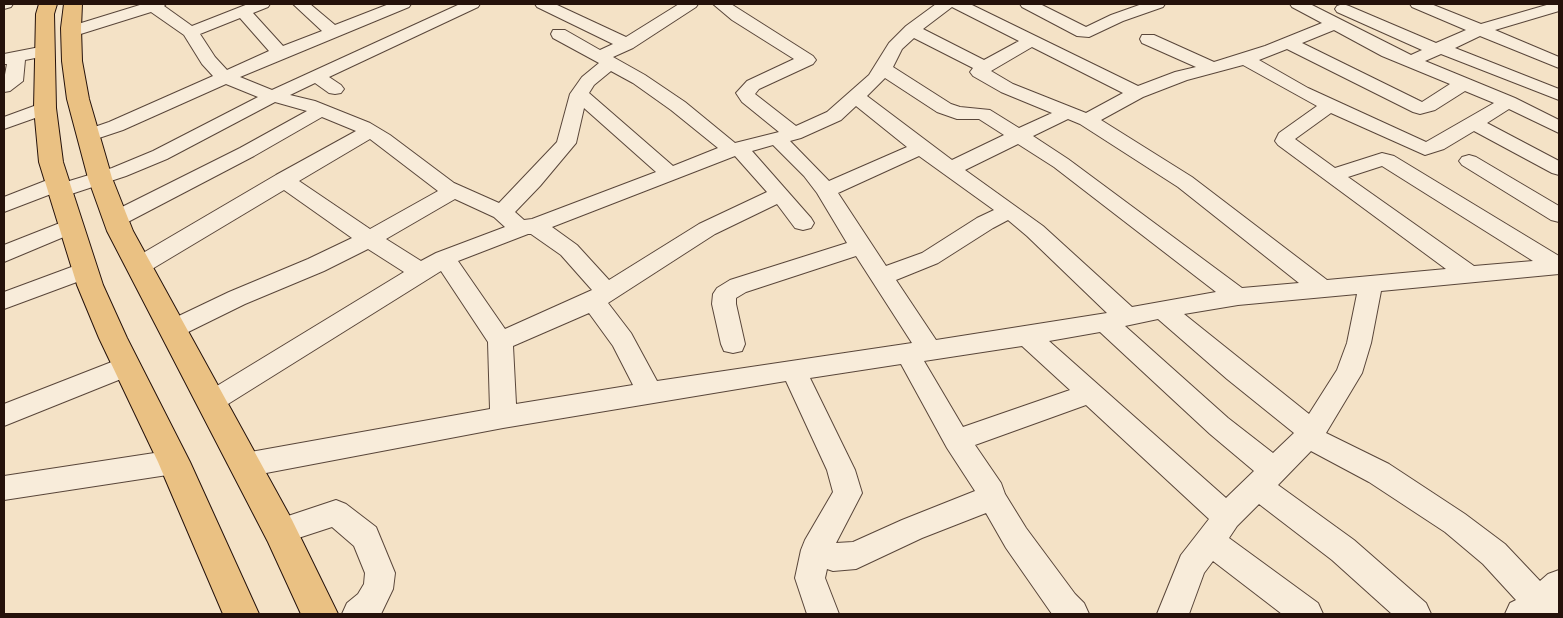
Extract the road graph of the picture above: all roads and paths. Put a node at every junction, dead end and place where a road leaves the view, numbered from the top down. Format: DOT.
graph roads {
  1 [pos="48,4"];
  2 [pos="73,4"];
  3 [pos="261,4"];
  4 [pos="302,4"];
  5 [pos="403,4"];
  6 [pos="472,4"];
  7 [pos="543,4"];
  8 [pos="690,4"];
  9 [pos="721,4"];
  10 [pos="958,4"];
  11 [pos="1028,4"];
  12 [pos="1157,4"];
  13 [pos="1298,4"];
  14 [pos="1418,4"];
  15 [pos="155,5"];
  16 [pos="936,6"];
  17 [pos="1349,6"];
  18 [pos="1510,6"];
  19 [pos="1559,6"];
  20 [pos="242,11"];
  21 [pos="371,12"];
  22 [pos="1532,14"];
  23 [pos="1328,21"];
  24 [pos="912,30"];
  25 [pos="1479,30"];
  26 [pos="71,32"];
  27 [pos="190,32"];
  28 [pos="331,33"];
  29 [pos="559,34"];
  30 [pos="394,39"];
  31 [pos="1148,39"];
  32 [pos="1032,40"];
  33 [pos="1288,43"];
  34 [pos="627,44"];
  35 [pos="1439,49"];
  36 [pos="44,50"];
  37 [pos="280,53"];
  38 [pos="361,55"];
  39 [pos="10,58"];
  40 [pos="1244,59"];
  41 [pos="605,60"];
  42 [pos="1410,62"];
  43 [pos="1559,63"];
  44 [pos="984,67"];
  45 [pos="1212,68"];
  46 [pos="883,69"];
  47 [pos="317,76"];
  48 [pos="227,77"];
  49 [pos="1463,84"];
  50 [pos="4,87"];
  51 [pos="335,89"];
  52 [pos="1137,93"];
  53 [pos="579,94"];
  54 [pos="1559,95"];
  55 [pos="273,96"];
  56 [pos="856,97"];
  57 [pos="1508,102"];
  58 [pos="1330,105"];
  59 [pos="45,108"];
  60 [pos="322,110"];
  61 [pos="1077,116"];
  62 [pos="4,123"];
  63 [pos="1474,123"];
  64 [pos="1559,127"];
  65 [pos="370,131"];
  66 [pos="87,136"];
  67 [pos="785,136"];
  68 [pos="1019,136"];
  69 [pos="921,148"];
  70 [pos="736,149"];
  71 [pos="1469,160"];
  72 [pos="950,169"];
  73 [pos="1559,169"];
  74 [pos="669,173"];
  75 [pos="1333,175"];
  76 [pos="100,178"];
  77 [pos="283,180"];
  78 [pos="58,187"];
  79 [pos="826,190"];
  80 [pos="454,191"];
  81 [pos="780,194"];
  82 [pos="4,205"];
  83 [pos="1554,205"];
  84 [pos="1010,211"];
  85 [pos="502,212"];
  86 [pos="116,219"];
  87 [pos="804,223"];
  88 [pos="70,226"];
  89 [pos="527,227"];
  90 [pos="369,239"];
  91 [pos="861,246"];
  92 [pos="4,254"];
  93 [pos="444,258"];
  94 [pos="139,266"];
  95 [pos="1559,266"];
  96 [pos="85,270"];
  97 [pos="421,272"];
  98 [pos="1470,275"];
  99 [pos="882,276"];
  100 [pos="1370,284"];
  101 [pos="1321,288"];
  102 [pos="600,297"];
  103 [pos="1238,297"];
  104 [pos="4,301"];
  105 [pos="1162,309"];
  106 [pos="1116,319"];
  107 [pos="172,329"];
  108 [pos="1027,336"];
  109 [pos="500,341"];
  110 [pos="733,344"];
  111 [pos="918,351"];
  112 [pos="127,366"];
  113 [pos="794,370"];
  114 [pos="650,392"];
  115 [pos="1089,394"];
  116 [pos="212,402"];
  117 [pos="4,415"];
  118 [pos="503,417"];
  119 [pos="1309,434"];
  120 [pos="957,440"];
  121 [pos="174,462"];
  122 [pos="245,464"];
  123 [pos="1265,478"];
  124 [pos="4,488"];
  125 [pos="991,496"];
  126 [pos="1218,529"];
  127 [pos="280,531"];
  128 [pos="816,550"];
  129 [pos="1542,604"];
  130 [pos="241,614"];
  131 [pos="320,614"];
  132 [pos="358,614"];
  133 [pos="822,614"];
  134 [pos="1073,614"];
  135 [pos="1173,614"];
  136 [pos="1307,614"];
  137 [pos="1415,614"];
  1 -- 36 [label="main road"];
  2 -- 26 [label="main road"];
  3 -- 20 [label="street"];
  4 -- 28 [label="street"];
  5 -- 21 [label="street"];
  6 -- 30 [label="street"];
  7 -- 34 [label="street"];
  8 -- 34 [label="street"];
  9 -- 67 [label="street"];
  10 -- 32 [label="street"];
  11 -- 12 [label="street"];
  13 -- 23 [label="street"];
  14 -- 25 [label="street"];
  15 -- 26 [label="street"];
  15 -- 27 [label="street"];
  16 -- 24 [label="street"];
  17 -- 23 [label="street"];
  17 -- 35 [label="street"];
  18 -- 22 [label="street"];
  19 -- 22 [label="street"];
  20 -- 27 [label="street"];
  20 -- 37 [label="street"];
  21 -- 28 [label="street"];
  21 -- 30 [label="street"];
  22 -- 25 [label="street"];
  23 -- 33 [label="street"];
  23 -- 42 [label="street"];
  24 -- 44 [label="street"];
  24 -- 46 [label="street"];
  25 -- 35 [label="street"];
  25 -- 43 [label="street"];
  26 -- 66 [label="main road"];
  27 -- 48 [label="street"];
  28 -- 37 [label="street"];
  28 -- 38 [label="street"];
  29 -- 41 [label="street"];
  30 -- 38 [label="street"];
  31 -- 45 [label="street"];
  32 -- 44 [label="street"];
  32 -- 52 [label="street"];
  33 -- 40 [label="street"];
  33 -- 49 [label="street"];
  34 -- 41 [label="street"];
  35 -- 42 [label="street"];
  35 -- 54 [label="street"];
  36 -- 39 [label="street"];
  36 -- 59 [label="main road"];
  37 -- 48 [label="street"];
  38 -- 47 [label="street"];
  39 -- 50 [label="street"];
  40 -- 45 [label="street"];
  40 -- 58 [label="street"];
  41 -- 53 [label="street"];
  41 -- 70 [label="street"];
  42 -- 49 [label="street"];
  44 -- 61 [label="street"];
  45 -- 52 [label="street"];
  46 -- 56 [label="street"];
  46 -- 68 [label="street"];
  47 -- 51 [label="street"];
  47 -- 55 [label="street"];
  48 -- 55 [label="street"];
  48 -- 66 [label="street"];
  49 -- 57 [label="street"];
  52 -- 61 [label="street"];
  53 -- 74 [label="street"];
  53 -- 85 [label="street"];
  55 -- 60 [label="street"];
  55 -- 76 [label="street"];
  56 -- 67 [label="street"];
  56 -- 69 [label="street"];
  57 -- 63 [label="street"];
  57 -- 64 [label="street"];
  58 -- 63 [label="street"];
  58 -- 75 [label="street"];
  59 -- 62 [label="street"];
  59 -- 78 [label="main road"];
  60 -- 65 [label="street"];
  60 -- 86 [label="street"];
  61 -- 68 [label="street"];
  61 -- 101 [label="street"];
  63 -- 73 [label="street"];
  65 -- 77 [label="street"];
  65 -- 80 [label="street"];
  66 -- 76 [label="main road"];
  67 -- 70 [label="street"];
  67 -- 79 [label="street"];
  68 -- 72 [label="street"];
  68 -- 103 [label="street"];
  69 -- 72 [label="street"];
  69 -- 79 [label="street"];
  70 -- 74 [label="street"];
  70 -- 81 [label="street"];
  71 -- 83 [label="street"];
  72 -- 84 [label="street"];
  74 -- 89 [label="street"];
  75 -- 95 [label="street"];
  75 -- 98 [label="street"];
  76 -- 78 [label="street"];
  76 -- 86 [label="main road"];
  77 -- 90 [label="street"];
  77 -- 94 [label="street"];
  78 -- 82 [label="street"];
  78 -- 88 [label="main road"];
  79 -- 91 [label="street"];
  80 -- 85 [label="street"];
  80 -- 90 [label="street"];
  81 -- 87 [label="street"];
  81 -- 102 [label="street"];
  84 -- 99 [label="street"];
  84 -- 106 [label="street"];
  85 -- 89 [label="street"];
  86 -- 94 [label="main road"];
  88 -- 92 [label="street"];
  88 -- 96 [label="main road"];
  89 -- 93 [label="street"];
  89 -- 102 [label="street"];
  90 -- 97 [label="street"];
  90 -- 107 [label="street"];
  91 -- 99 [label="street"];
  91 -- 110 [label="street"];
  93 -- 97 [label="street"];
  93 -- 109 [label="street"];
  94 -- 107 [label="main road"];
  95 -- 98 [label="street"];
  96 -- 104 [label="street"];
  96 -- 112 [label="main road"];
  97 -- 116 [label="street"];
  98 -- 100 [label="street"];
  99 -- 111 [label="street"];
  100 -- 101 [label="street"];
  100 -- 119 [label="street"];
  101 -- 103 [label="street"];
  102 -- 109 [label="street"];
  102 -- 114 [label="street"];
  103 -- 105 [label="street"];
  105 -- 106 [label="street"];
  105 -- 119 [label="street"];
  106 -- 108 [label="street"];
  106 -- 123 [label="street"];
  107 -- 116 [label="main road"];
  108 -- 111 [label="street"];
  108 -- 115 [label="street"];
  109 -- 118 [label="street"];
  111 -- 113 [label="street"];
  111 -- 120 [label="street"];
  112 -- 117 [label="street"];
  112 -- 121 [label="main road"];
  113 -- 114 [label="street"];
  113 -- 128 [label="street"];
  114 -- 118 [label="street"];
  115 -- 120 [label="street"];
  115 -- 126 [label="street"];
  116 -- 122 [label="main road"];
  118 -- 122 [label="street"];
  119 -- 123 [label="street"];
  119 -- 129 [label="street"];
  120 -- 125 [label="street"];
  121 -- 124 [label="street"];
  121 -- 130 [label="main road"];
  122 -- 127 [label="main road"];
  123 -- 126 [label="street"];
  123 -- 137 [label="street"];
  125 -- 128 [label="street"];
  125 -- 134 [label="street"];
  126 -- 135 [label="street"];
  126 -- 136 [label="street"];
  127 -- 131 [label="main road"];
  127 -- 132 [label="street"];
  128 -- 133 [label="street"];
}
